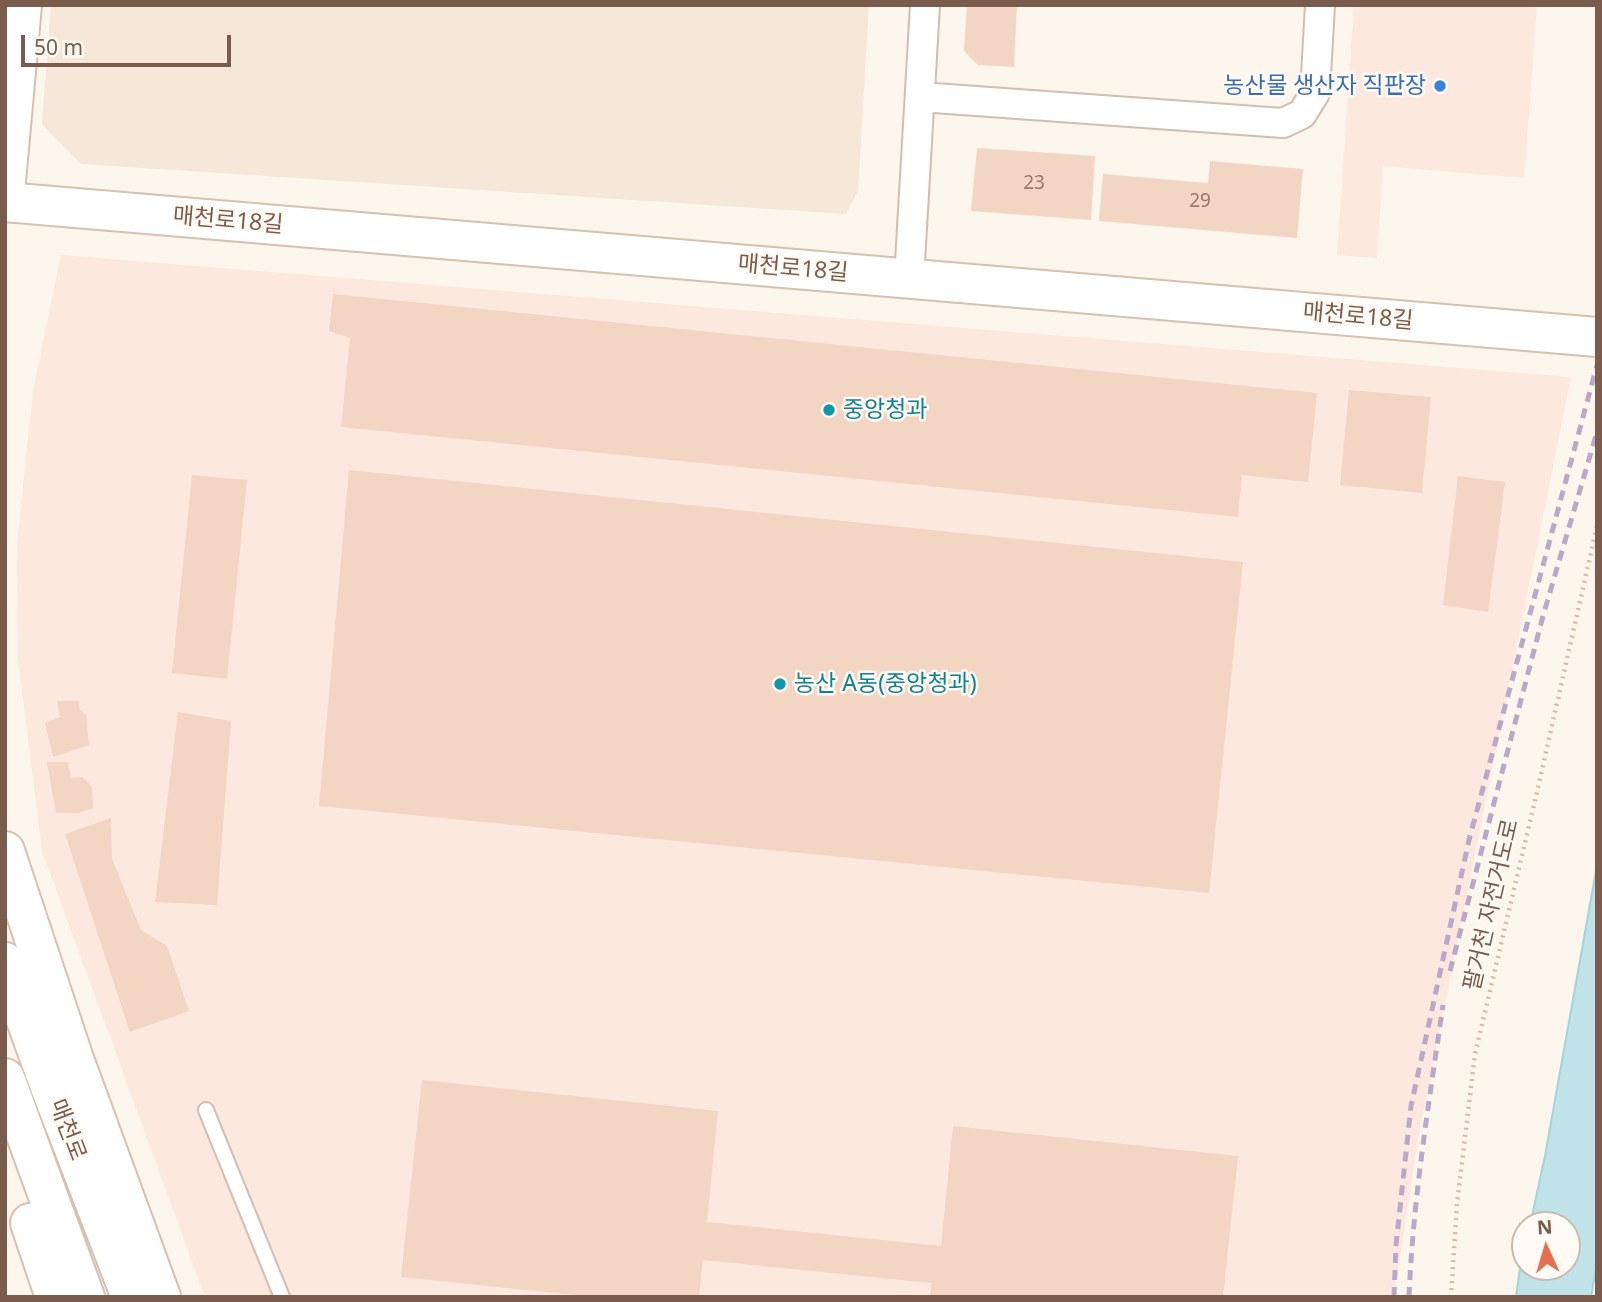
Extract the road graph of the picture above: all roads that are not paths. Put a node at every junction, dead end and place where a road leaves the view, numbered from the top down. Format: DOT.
graph roads {
  1 [pos="22,5"];
  2 [pos="926,5"];
  3 [pos="1320,5"];
  4 [pos="920,97"];
  5 [pos="5,192"];
  6 [pos="5,202"];
  7 [pos="909,279"];
  8 [pos="1589,337"];
  9 [pos="5,851"];
  10 [pos="5,962"];
  11 [pos="5,1078"];
  12 [pos="206,1110"];
  13 [pos="5,1152"];
  14 [pos="153,1294"];
  15 [pos="55,1297"];
  16 [pos="85,1297"];
  17 [pos="282,1297"];
  1 -- 5 [label="main road"];
  2 -- 4 [label="street"];
  3 -- 4 [label="street"];
  4 -- 7 [label="street"];
  6 -- 7 [label="main road, 매천로18길"];
  7 -- 8 [label="main road, 매천로18길"];
  9 -- 14 [label="main road"];
  10 -- 14 [label="main road, 매천로"];
  11 -- 16 [label="main road, 매천로"];
  12 -- 17 [label="lane"];
  13 -- 15 [label="main road"];
}
